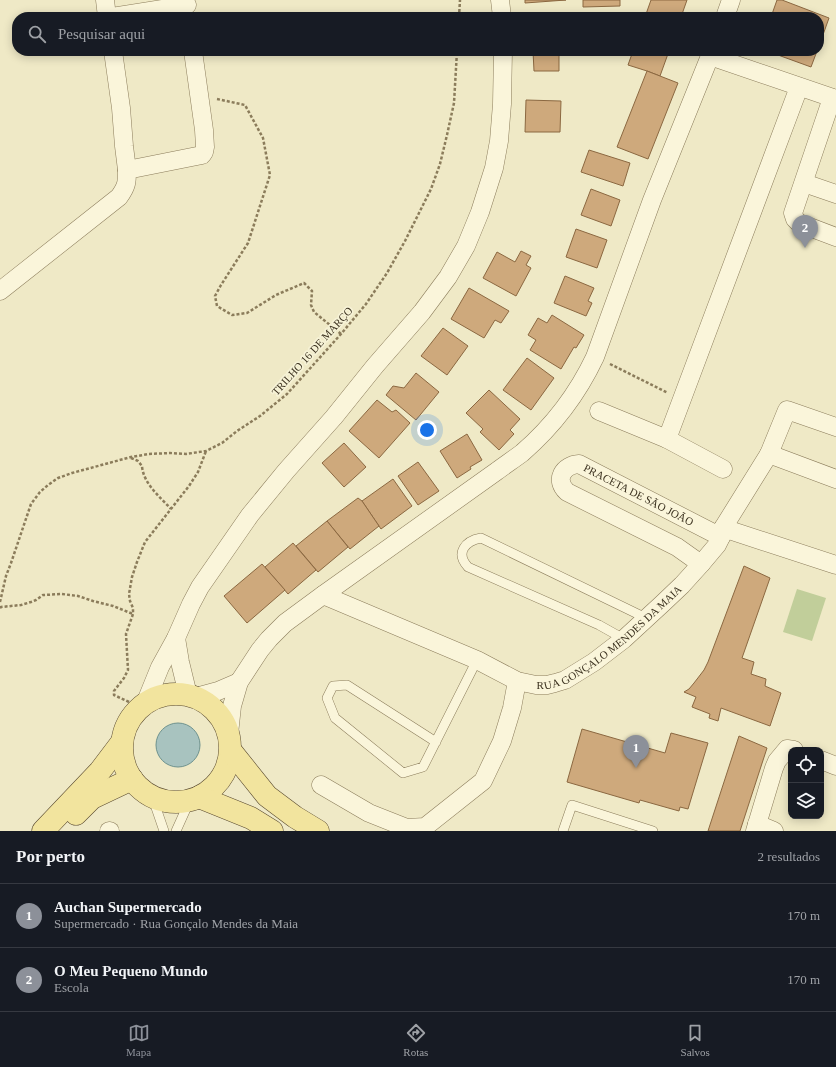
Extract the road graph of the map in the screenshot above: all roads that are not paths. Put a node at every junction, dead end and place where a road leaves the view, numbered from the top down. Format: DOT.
graph roads {
  1 [pos="106,0"];
  2 [pos="500,0"];
  3 [pos="731,0"];
  4 [pos="188,7"];
  5 [pos="107,12"];
  6 [pos="150,12"];
  7 [pos="501,12"];
  8 [pos="727,12"];
  9 [pos="114,56"];
  10 [pos="194,56"];
  11 [pos="503,56"];
  12 [pos="710,56"];
  13 [pos="719,56"];
  14 [pos="799,87"];
  15 [pos="834,99"];
  16 [pos="127,170"];
  17 [pos="804,183"];
  18 [pos="836,194"];
  19 [pos="836,237"];
  20 [pos="0,291"];
  21 [pos="599,411"];
  22 [pos="836,427"];
  23 [pos="667,439"];
  24 [pos="769,454"];
  25 [pos="723,469"];
  26 [pos="836,479"];
  27 [pos="722,532"];
  28 [pos="701,564"];
  29 [pos="836,565"];
  30 [pos="323,595"];
  31 [pos="646,618"];
  32 [pos="176,638"];
  33 [pos="624,639"];
  34 [pos="477,660"];
  35 [pos="517,681"];
  36 [pos="238,682"];
  37 [pos="192,696"];
  38 [pos="143,706"];
  39 [pos="122,742"];
  40 [pos="436,742"];
  41 [pos="230,743"];
  42 [pos="788,749"];
  43 [pos="824,761"];
  44 [pos="836,766"];
  45 [pos="132,780"];
  46 [pos="321,785"];
  47 [pos="152,796"];
  48 [pos="195,799"];
  49 [pos="756,828"];
  50 [pos="43,831"];
  51 [pos="60,831"];
  52 [pos="164,831"];
  53 [pos="176,831"];
  54 [pos="272,831"];
  55 [pos="318,831"];
  56 [pos="563,831"];
  57 [pos="653,831"];
  58 [pos="774,831"];
  1 -- 5 [label="street"];
  2 -- 7 [label="street"];
  3 -- 8 [label="street"];
  4 -- 6 [label="street"];
  9 -- 16 [label="street"];
  10 -- 16 [label="street"];
  11 -- 32 [label="street"];
  12 -- 30 [label="street"];
  13 -- 14 [label="street"];
  14 -- 15 [label="street"];
  14 -- 23 [label="street"];
  15 -- 17 [label="street"];
  16 -- 20 [label="street"];
  17 -- 18 [label="street"];
  17 -- 19 [label="street"];
  21 -- 23 [label="street"];
  22 -- 24 [label="street, RUA GONÇALO MENDES DA MAIA"];
  23 -- 25 [label="street"];
  24 -- 26 [label="street"];
  24 -- 27 [label="street, RUA GONÇALO MENDES DA MAIA"];
  27 -- 28 [label="street, RUA GONÇALO MENDES DA MAIA"];
  27 -- 28 [label="street, PRACETA DE SÃO JOÃO"];
  27 -- 29 [label="street"];
  28 -- 31 [label="street, RUA GONÇALO MENDES DA MAIA"];
  30 -- 34 [label="street, RUA GONÇALO MENDES DA MAIA"];
  30 -- 36 [label="street"];
  31 -- 33 [label="street, RUA GONÇALO MENDES DA MAIA"];
  31 -- 33 [label="lane"];
  32 -- 37 [label="street"];
  32 -- 38 [label="street"];
  33 -- 35 [label="street, RUA GONÇALO MENDES DA MAIA"];
  34 -- 35 [label="street, RUA GONÇALO MENDES DA MAIA"];
  34 -- 40 [label="lane"];
  35 -- 46 [label="street"];
  36 -- 37 [label="street"];
  36 -- 41 [label="street"];
  37 -- 38 [label="main road"];
  37 -- 41 [label="main road"];
  38 -- 39 [label="main road"];
  39 -- 45 [label="main road"];
  39 -- 50 [label="main road"];
  40 -- 40 [label="lane"];
  41 -- 48 [label="main road"];
  41 -- 55 [label="main road"];
  42 -- 49 [label="street"];
  43 -- 44 [label="street"];
  45 -- 47 [label="main road"];
  45 -- 51 [label="main road"];
  47 -- 48 [label="main road"];
  47 -- 52 [label="lane"];
  48 -- 53 [label="lane"];
  48 -- 54 [label="main road"];
  49 -- 58 [label="street"];
  56 -- 57 [label="lane"];
}
